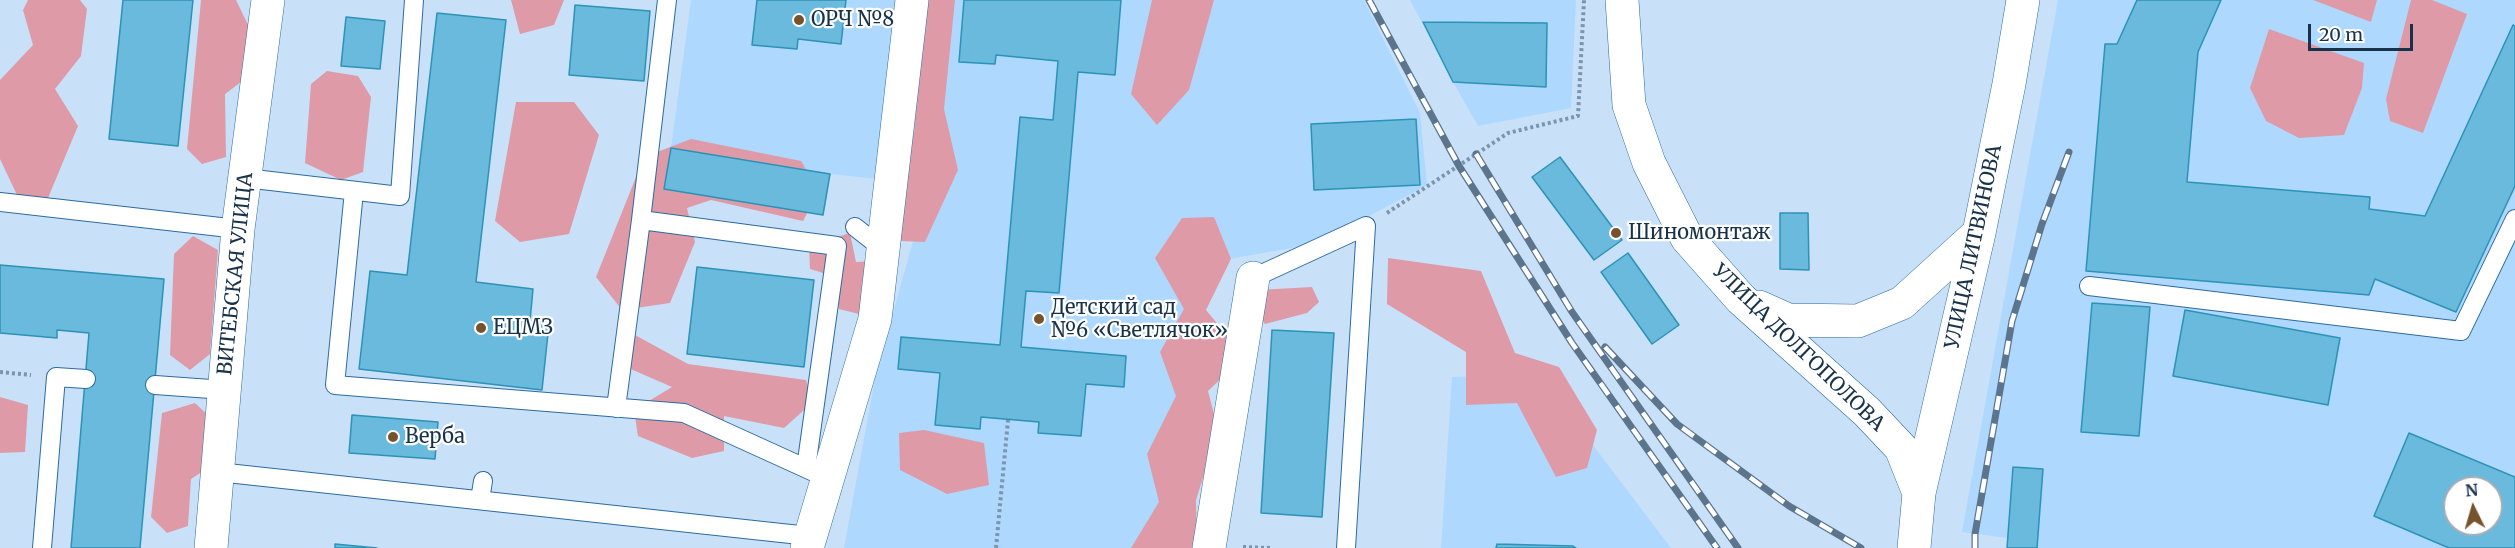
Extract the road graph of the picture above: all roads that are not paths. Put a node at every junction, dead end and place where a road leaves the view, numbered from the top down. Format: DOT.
graph roads {
  1 [pos="268,0"];
  2 [pos="414,0"];
  3 [pos="667,0"];
  4 [pos="912,0"];
  5 [pos="1622,0"];
  6 [pos="2024,0"];
  7 [pos="244,178"];
  8 [pos="354,191"];
  9 [pos="0,202"];
  10 [pos="2515,219"];
  11 [pos="641,220"];
  12 [pos="855,228"];
  13 [pos="238,229"];
  14 [pos="1979,233"];
  15 [pos="883,249"];
  16 [pos="1253,278"];
  17 [pos="2089,286"];
  18 [pos="1741,299"];
  19 [pos="86,379"];
  20 [pos="155,385"];
  21 [pos="225,390"];
  22 [pos="616,408"];
  23 [pos="218,472"];
  24 [pos="817,473"];
  25 [pos="483,481"];
  26 [pos="1918,493"];
  27 [pos="480,501"];
  28 [pos="808,542"];
  29 [pos="42,548"];
  30 [pos="211,548"];
  31 [pos="1209,548"];
  32 [pos="1346,548"];
  33 [pos="1914,548"];
  1 -- 7 [label="street, ВИТЕБСКАЯ УЛИЦА"];
  2 -- 8 [label="lane"];
  3 -- 11 [label="lane"];
  4 -- 15 [label="street"];
  5 -- 18 [label="street, УЛИЦА ДОЛГОПОЛОВА"];
  6 -- 14 [label="street, УЛИЦА ЛИТВИНОВА"];
  7 -- 8 [label="lane"];
  7 -- 13 [label="street, ВИТЕБСКАЯ УЛИЦА"];
  8 -- 22 [label="lane"];
  9 -- 13 [label="lane"];
  10 -- 17 [label="lane"];
  11 -- 22 [label="lane"];
  11 -- 24 [label="lane"];
  12 -- 15 [label="lane"];
  13 -- 21 [label="street, ВИТЕБСКАЯ УЛИЦА"];
  14 -- 18 [label="street"];
  14 -- 26 [label="street, УЛИЦА ЛИТВИНОВА"];
  15 -- 24 [label="street"];
  16 -- 31 [label="street"];
  16 -- 32 [label="lane"];
  18 -- 26 [label="street, УЛИЦА ДОЛГОПОЛОВА"];
  19 -- 29 [label="lane"];
  20 -- 21 [label="lane"];
  21 -- 23 [label="street, ВИТЕБСКАЯ УЛИЦА"];
  22 -- 24 [label="lane"];
  23 -- 27 [label="lane"];
  23 -- 30 [label="street, ВИТЕБСКАЯ УЛИЦА"];
  24 -- 28 [label="street"];
  25 -- 27 [label="lane"];
  26 -- 33 [label="street, УЛИЦА ЛИТВИНОВА"];
  27 -- 28 [label="lane"];
}
